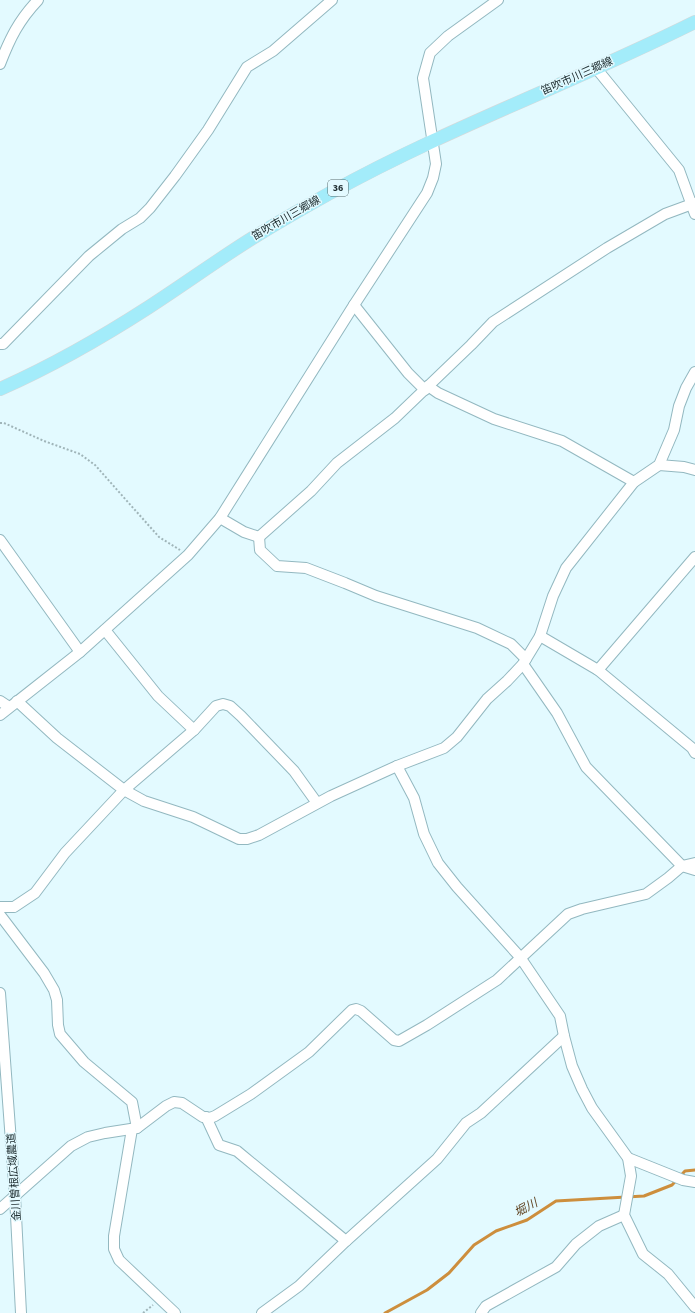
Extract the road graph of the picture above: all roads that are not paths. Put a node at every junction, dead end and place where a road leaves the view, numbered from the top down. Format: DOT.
graph roads {
  1 [pos="38,0"];
  2 [pos="332,0"];
  3 [pos="498,0"];
  4 [pos="695,22"];
  5 [pos="0,64"];
  6 [pos="596,68"];
  7 [pos="432,140"];
  8 [pos="694,207"];
  9 [pos="354,305"];
  10 [pos="0,344"];
  11 [pos="695,372"];
  12 [pos="426,388"];
  13 [pos="0,389"];
  14 [pos="659,465"];
  15 [pos="695,470"];
  16 [pos="634,482"];
  17 [pos="220,518"];
  18 [pos="259,537"];
  19 [pos="0,540"];
  20 [pos="695,557"];
  21 [pos="105,630"];
  22 [pos="540,636"];
  23 [pos="80,652"];
  24 [pos="525,661"];
  25 [pos="598,670"];
  26 [pos="0,701"];
  27 [pos="13,704"];
  28 [pos="0,715"];
  29 [pos="194,730"];
  30 [pos="695,753"];
  31 [pos="397,766"];
  32 [pos="124,790"];
  33 [pos="317,803"];
  34 [pos="695,863"];
  35 [pos="682,866"];
  36 [pos="695,870"];
  37 [pos="0,907"];
  38 [pos="0,916"];
  39 [pos="520,958"];
  40 [pos="0,992"];
  41 [pos="0,1006"];
  42 [pos="564,1036"];
  43 [pos="206,1117"];
  44 [pos="135,1128"];
  45 [pos="628,1158"];
  46 [pos="695,1182"];
  47 [pos="16,1196"];
  48 [pos="0,1209"];
  49 [pos="624,1215"];
  50 [pos="346,1241"];
  51 [pos="695,1307"];
  52 [pos="21,1313"];
  53 [pos="175,1313"];
  54 [pos="262,1313"];
  55 [pos="481,1313"];
  1 -- 5 [label="street"];
  2 -- 10 [label="street"];
  3 -- 7 [label="street"];
  4 -- 6 [label="main road, 笛吹市川三郷線 / 36"];
  6 -- 7 [label="main road, 笛吹市川三郷線 / 36"];
  6 -- 8 [label="street"];
  7 -- 9 [label="street"];
  7 -- 13 [label="main road, 笛吹市川三郷線 / 36"];
  8 -- 12 [label="street"];
  9 -- 12 [label="street"];
  9 -- 17 [label="street"];
  11 -- 14 [label="street"];
  12 -- 16 [label="street"];
  12 -- 18 [label="street"];
  14 -- 15 [label="street"];
  14 -- 16 [label="street"];
  16 -- 22 [label="street"];
  17 -- 18 [label="street"];
  17 -- 21 [label="street"];
  18 -- 24 [label="street"];
  19 -- 23 [label="street"];
  20 -- 25 [label="street"];
  21 -- 23 [label="street"];
  21 -- 29 [label="street"];
  22 -- 24 [label="street"];
  22 -- 25 [label="street"];
  23 -- 27 [label="street"];
  24 -- 31 [label="street"];
  24 -- 35 [label="street"];
  25 -- 30 [label="street"];
  26 -- 27 [label="street"];
  27 -- 28 [label="street"];
  27 -- 32 [label="street"];
  29 -- 32 [label="street"];
  29 -- 33 [label="street"];
  31 -- 33 [label="street"];
  31 -- 39 [label="street"];
  32 -- 33 [label="street"];
  32 -- 37 [label="street"];
  34 -- 35 [label="street"];
  35 -- 36 [label="street"];
  35 -- 39 [label="street"];
  38 -- 44 [label="street"];
  39 -- 42 [label="street"];
  39 -- 43 [label="street"];
  40 -- 41 [label="street, 金川曽根広域農道"];
  41 -- 47 [label="street, 金川曽根広域農道"];
  42 -- 45 [label="street"];
  42 -- 50 [label="street"];
  43 -- 44 [label="street"];
  43 -- 50 [label="street"];
  44 -- 47 [label="street"];
  44 -- 53 [label="street"];
  45 -- 46 [label="street"];
  45 -- 49 [label="street"];
  47 -- 48 [label="street"];
  47 -- 52 [label="street, 金川曽根広域農道"];
  49 -- 51 [label="street"];
  49 -- 55 [label="street"];
  50 -- 54 [label="street"];
}
